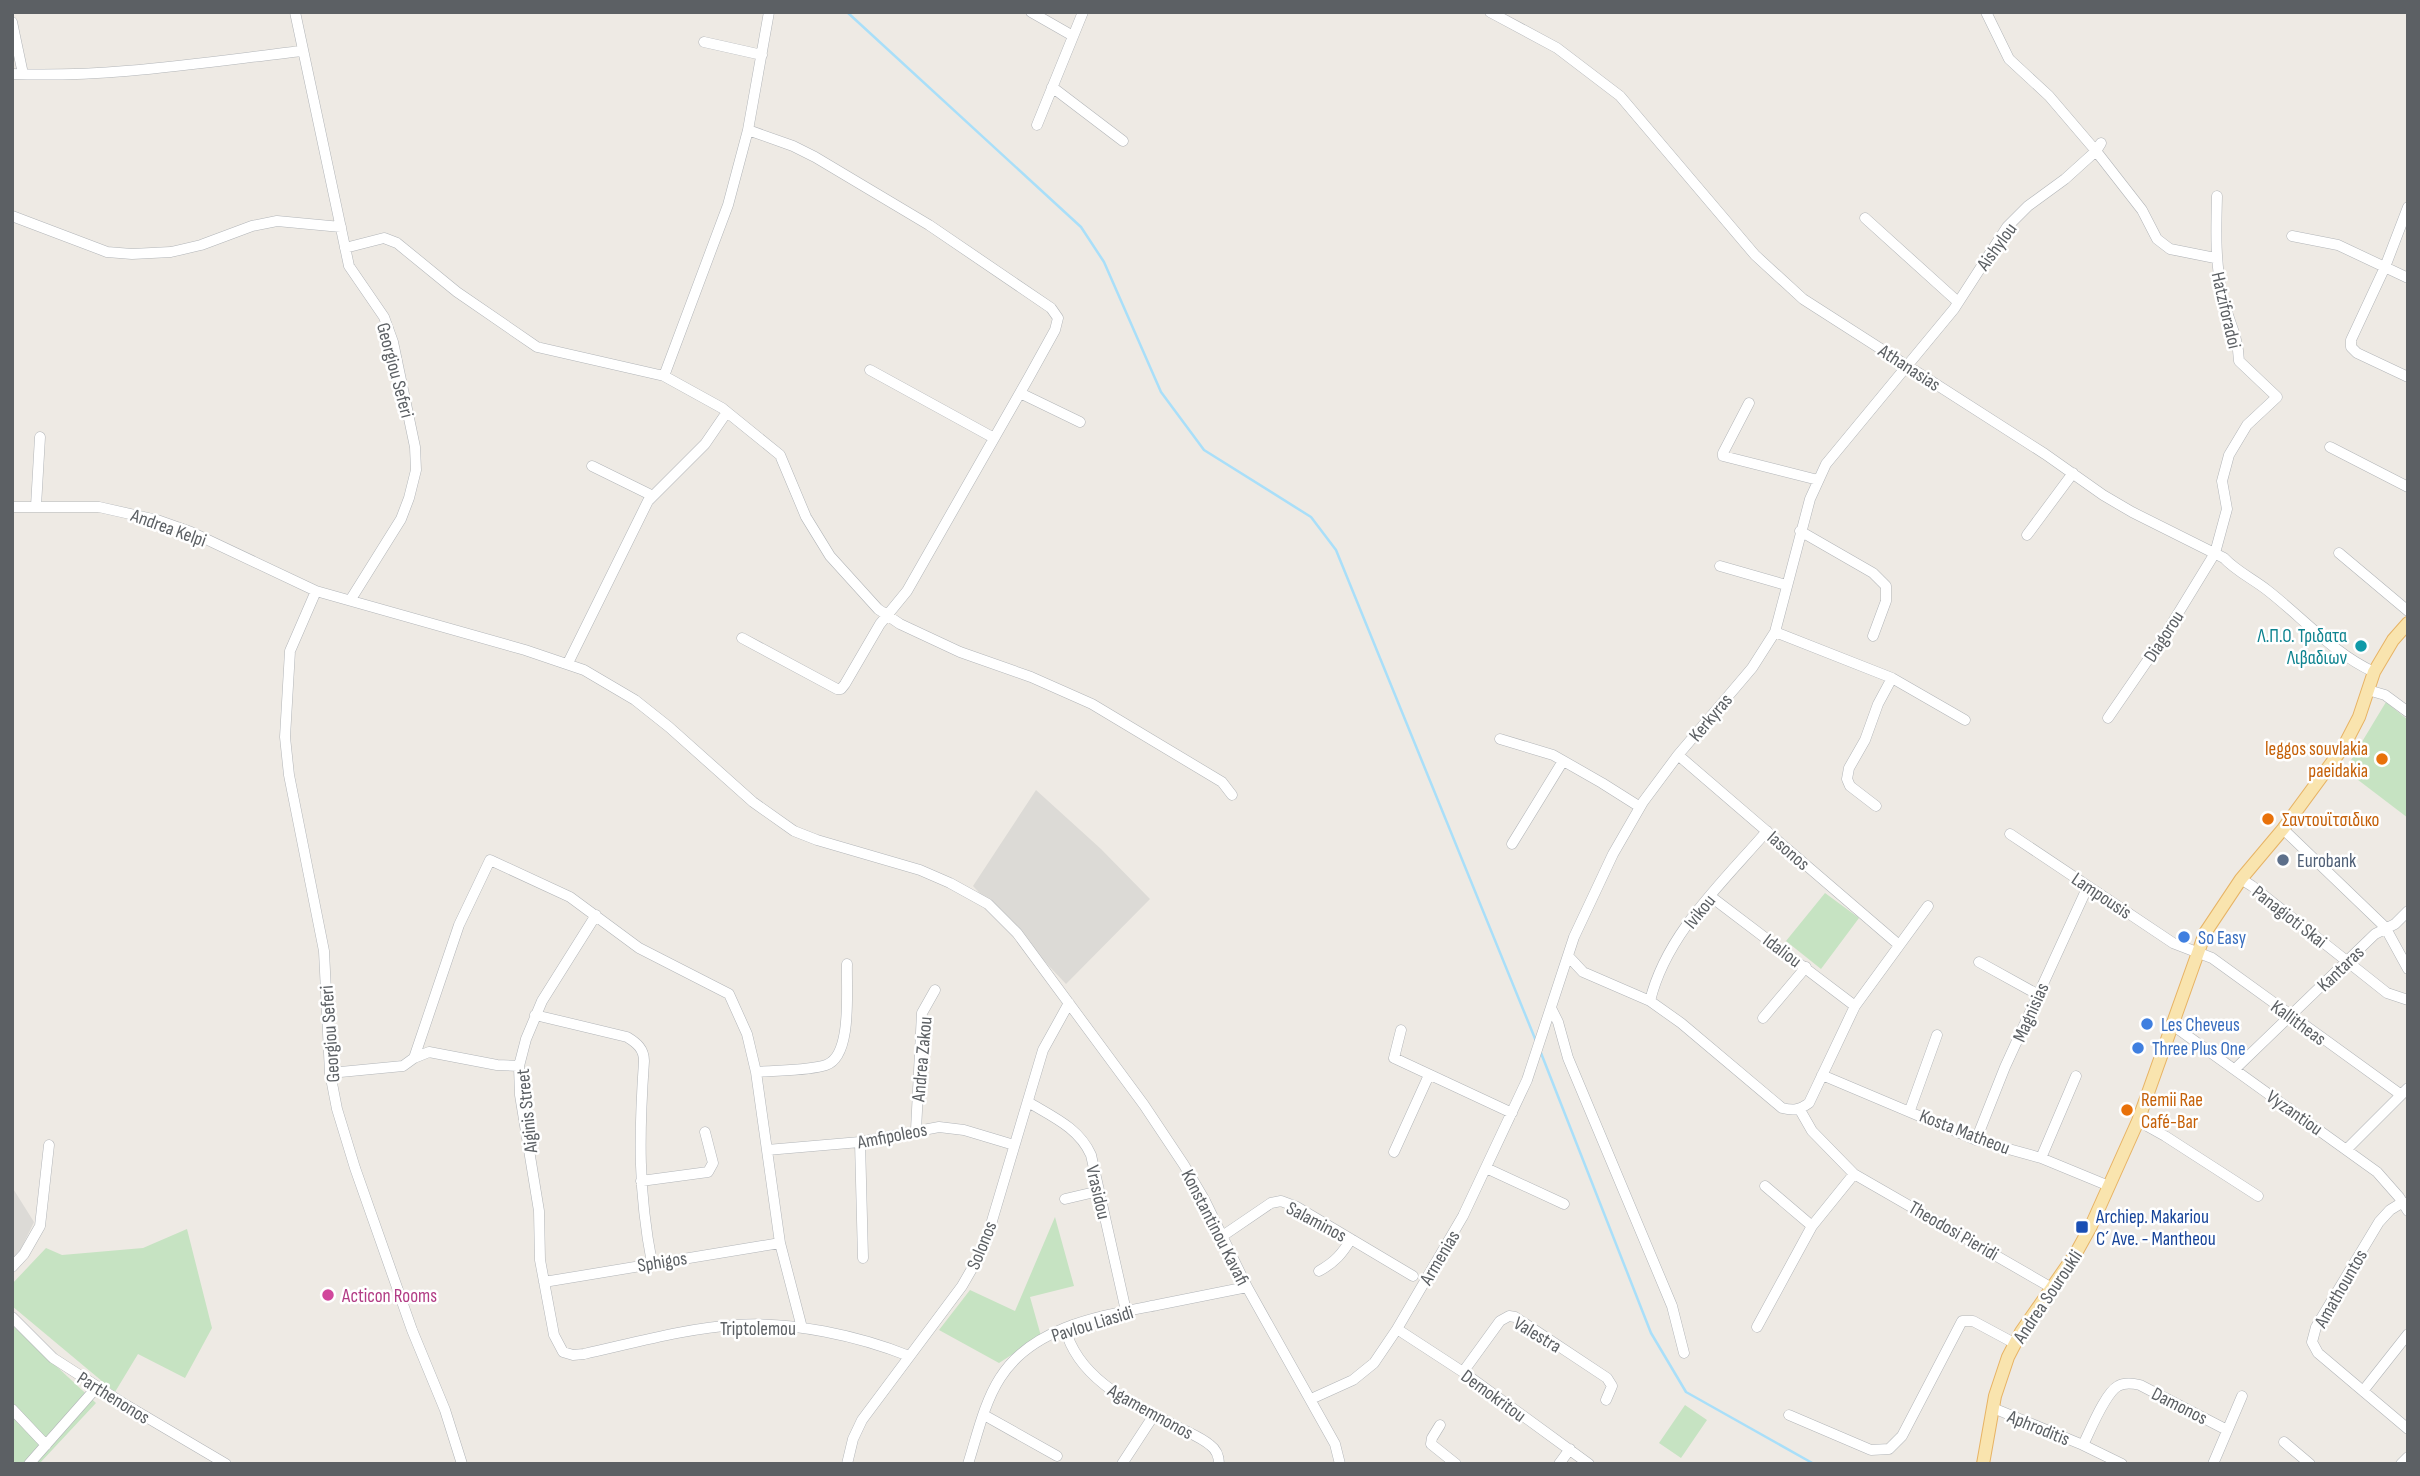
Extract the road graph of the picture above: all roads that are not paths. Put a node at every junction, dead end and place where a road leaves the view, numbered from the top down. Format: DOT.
graph roads {
  1 [pos="295,12"];
  2 [pos="769,12"];
  3 [pos="1031,12"];
  4 [pos="1083,12"];
  5 [pos="1490,12"];
  6 [pos="1990,14"];
  7 [pos="12,22"];
  8 [pos="1073,36"];
  9 [pos="704,42"];
  10 [pos="302,51"];
  11 [pos="762,55"];
  12 [pos="18,74"];
  13 [pos="1052,87"];
  14 [pos="1037,125"];
  15 [pos="748,130"];
  16 [pos="1123,141"];
  17 [pos="2099,147"];
  18 [pos="2217,196"];
  19 [pos="2408,207"];
  20 [pos="12,216"];
  21 [pos="1865,218"];
  22 [pos="341,227"];
  23 [pos="2292,236"];
  24 [pos="345,248"];
  25 [pos="2215,258"];
  26 [pos="2385,267"];
  27 [pos="2408,278"];
  28 [pos="1958,302"];
  29 [pos="1908,365"];
  30 [pos="870,370"];
  31 [pos="664,376"];
  32 [pos="2408,377"];
  33 [pos="1020,393"];
  34 [pos="1749,403"];
  35 [pos="727,412"];
  36 [pos="1080,422"];
  37 [pos="40,437"];
  38 [pos="994,438"];
  39 [pos="2330,447"];
  40 [pos="592,466"];
  41 [pos="2073,473"];
  42 [pos="1818,480"];
  43 [pos="2408,487"];
  44 [pos="653,496"];
  45 [pos="36,506"];
  46 [pos="12,507"];
  47 [pos="1800,531"];
  48 [pos="2027,535"];
  49 [pos="2215,553"];
  50 [pos="2339,553"];
  51 [pos="1720,566"];
  52 [pos="1786,585"];
  53 [pos="316,591"];
  54 [pos="351,599"];
  55 [pos="2408,611"];
  56 [pos="887,615"];
  57 [pos="2408,623"];
  58 [pos="1775,632"];
  59 [pos="1873,636"];
  60 [pos="742,638"];
  61 [pos="568,663"];
  62 [pos="2374,673"];
  63 [pos="1892,678"];
  64 [pos="2368,690"];
  65 [pos="2408,712"];
  66 [pos="2108,718"];
  67 [pos="1965,720"];
  68 [pos="1500,739"];
  69 [pos="1678,755"];
  70 [pos="1563,761"];
  71 [pos="1233,795"];
  72 [pos="1876,806"];
  73 [pos="1640,807"];
  74 [pos="2283,829"];
  75 [pos="1767,831"];
  76 [pos="2010,834"];
  77 [pos="1512,844"];
  78 [pos="2241,879"];
  79 [pos="2088,886"];
  80 [pos="1710,896"];
  81 [pos="1928,906"];
  82 [pos="2408,911"];
  83 [pos="596,915"];
  84 [pos="2385,927"];
  85 [pos="1899,945"];
  86 [pos="2197,953"];
  87 [pos="1569,957"];
  88 [pos="2347,961"];
  89 [pos="1979,962"];
  90 [pos="848,964"];
  91 [pos="1806,967"];
  92 [pos="2408,969"];
  93 [pos="935,990"];
  94 [pos="2038,994"];
  95 [pos="2408,1000"];
  96 [pos="1650,1001"];
  97 [pos="1069,1003"];
  98 [pos="1855,1006"];
  99 [pos="1550,1012"];
  100 [pos="535,1015"];
  101 [pos="2291,1016"];
  102 [pos="1763,1018"];
  103 [pos="2171,1024"];
  104 [pos="1401,1030"];
  105 [pos="1937,1035"];
  106 [pos="414,1058"];
  107 [pos="519,1066"];
  108 [pos="2235,1069"];
  109 [pos="757,1072"];
  110 [pos="330,1073"];
  111 [pos="1429,1075"];
  112 [pos="1822,1075"];
  113 [pos="2076,1076"];
  114 [pos="1527,1080"];
  115 [pos="2404,1091"];
  116 [pos="1028,1102"];
  117 [pos="1800,1110"];
  118 [pos="1910,1110"];
  119 [pos="1512,1113"];
  120 [pos="2138,1121"];
  121 [pos="916,1130"];
  122 [pos="705,1132"];
  123 [pos="1976,1140"];
  124 [pos="860,1142"];
  125 [pos="1014,1144"];
  126 [pos="49,1145"];
  127 [pos="2347,1149"];
  128 [pos="767,1150"];
  129 [pos="1394,1152"];
  130 [pos="2040,1158"];
  131 [pos="1486,1168"];
  132 [pos="1854,1174"];
  133 [pos="641,1181"];
  134 [pos="1765,1186"];
  135 [pos="2109,1186"];
  136 [pos="1099,1191"];
  137 [pos="2258,1196"];
  138 [pos="1065,1199"];
  139 [pos="1564,1205"];
  140 [pos="2405,1206"];
  141 [pos="1812,1226"];
  142 [pos="1221,1237"];
  143 [pos="1351,1239"];
  144 [pos="780,1243"];
  145 [pos="863,1258"];
  146 [pos="652,1263"];
  147 [pos="12,1267"];
  148 [pos="1319,1271"];
  149 [pos="1413,1276"];
  150 [pos="544,1282"];
  151 [pos="1247,1287"];
  152 [pos="2052,1288"];
  153 [pos="1126,1311"];
  154 [pos="12,1317"];
  155 [pos="1757,1326"];
  156 [pos="802,1328"];
  157 [pos="1065,1328"];
  158 [pos="1397,1329"];
  159 [pos="2408,1334"];
  160 [pos="2014,1343"];
  161 [pos="563,1352"];
  162 [pos="1685,1353"];
  163 [pos="909,1356"];
  164 [pos="1463,1372"];
  165 [pos="97,1387"];
  166 [pos="2363,1391"];
  167 [pos="2242,1396"];
  168 [pos="1311,1399"];
  169 [pos="1606,1399"];
  170 [pos="12,1409"];
  171 [pos="1993,1409"];
  172 [pos="984,1415"];
  173 [pos="1154,1415"];
  174 [pos="1789,1415"];
  175 [pos="1440,1425"];
  176 [pos="2408,1429"];
  177 [pos="2227,1430"];
  178 [pos="2284,1442"];
  179 [pos="46,1445"];
  180 [pos="2083,1445"];
  181 [pos="1570,1449"];
  182 [pos="1057,1456"];
  183 [pos="2408,1457"];
  184 [pos="1219,1460"];
  185 [pos="29,1464"];
  186 [pos="226,1464"];
  187 [pos="462,1464"];
  188 [pos="848,1464"];
  189 [pos="968,1464"];
  190 [pos="1122,1464"];
  191 [pos="1340,1464"];
  192 [pos="1456,1464"];
  193 [pos="1559,1464"];
  194 [pos="1589,1464"];
  195 [pos="1983,1464"];
  196 [pos="2122,1464"];
  197 [pos="2213,1464"];
  198 [pos="2310,1464"];
  199 [pos="2401,1464"];
  1 -- 10 [label="street, Georgiou Seferi"];
  2 -- 11 [label="street"];
  3 -- 8 [label="street"];
  4 -- 8 [label="street"];
  5 -- 29 [label="street, Athanasias"];
  6 -- 17 [label="street"];
  7 -- 12 [label="street"];
  8 -- 13 [label="street"];
  9 -- 11 [label="street"];
  10 -- 12 [label="street"];
  10 -- 22 [label="street, Georgiou Seferi"];
  11 -- 15 [label="street"];
  13 -- 14 [label="street"];
  13 -- 16 [label="street"];
  15 -- 31 [label="street"];
  15 -- 33 [label="street"];
  17 -- 25 [label="street"];
  17 -- 28 [label="street, Aishylou"];
  18 -- 25 [label="street, Hatziforadoi"];
  19 -- 26 [label="street"];
  20 -- 22 [label="street"];
  21 -- 28 [label="street"];
  22 -- 24 [label="street, Georgiou Seferi"];
  23 -- 26 [label="street"];
  24 -- 31 [label="street"];
  24 -- 54 [label="street, Georgiou Seferi"];
  25 -- 49 [label="street, Hatziforadoi"];
  26 -- 27 [label="street"];
  26 -- 32 [label="street"];
  28 -- 29 [label="street, Aishylou"];
  29 -- 41 [label="street, Athanasias"];
  29 -- 42 [label="street, Kerkyras"];
  30 -- 38 [label="street"];
  31 -- 35 [label="street"];
  33 -- 36 [label="street"];
  33 -- 38 [label="street"];
  34 -- 42 [label="street"];
  35 -- 44 [label="street"];
  35 -- 56 [label="street"];
  37 -- 45 [label="street"];
  38 -- 56 [label="street"];
  39 -- 43 [label="street"];
  40 -- 44 [label="street"];
  41 -- 48 [label="street"];
  41 -- 49 [label="street, Athanasias"];
  42 -- 47 [label="street, Kerkyras"];
  44 -- 61 [label="street"];
  45 -- 46 [label="street, Andrea Kelpi"];
  45 -- 53 [label="street, Andrea Kelpi"];
  47 -- 52 [label="street, Kerkyras"];
  47 -- 59 [label="street"];
  49 -- 62 [label="street, Athanasias"];
  49 -- 66 [label="street, Diagorou"];
  50 -- 55 [label="street"];
  51 -- 52 [label="street"];
  52 -- 58 [label="street, Kerkyras"];
  53 -- 54 [label="street, Andrea Kelpi"];
  53 -- 110 [label="street, Georgiou Seferi"];
  54 -- 61 [label="street, Andrea Kelpi"];
  56 -- 60 [label="street"];
  56 -- 71 [label="street"];
  57 -- 62 [label="main road, Andrea Souroukli"];
  58 -- 63 [label="street"];
  58 -- 69 [label="street, Kerkyras"];
  61 -- 97 [label="street, Konstantinou Kavafi"];
  62 -- 64 [label="main road, Andrea Souroukli"];
  63 -- 67 [label="street"];
  63 -- 72 [label="street"];
  64 -- 65 [label="street"];
  64 -- 74 [label="main road, Andrea Souroukli"];
  68 -- 70 [label="street"];
  69 -- 73 [label="street, Kerkyras"];
  69 -- 75 [label="street, Iasonos"];
  70 -- 73 [label="street"];
  70 -- 77 [label="street"];
  73 -- 87 [label="street, Kerkyras"];
  74 -- 78 [label="main road, Andrea Souroukli"];
  74 -- 84 [label="street"];
  75 -- 80 [label="street, Ivikou"];
  75 -- 85 [label="street, Iasonos"];
  76 -- 79 [label="street, Lampousis"];
  78 -- 86 [label="main road, Andrea Souroukli"];
  78 -- 88 [label="street, Panagioti Skai"];
  79 -- 86 [label="street, Lampousis"];
  79 -- 94 [label="street, Magnisias"];
  80 -- 91 [label="street, Idaliou"];
  80 -- 96 [label="street, Ivikou"];
  81 -- 85 [label="street"];
  82 -- 84 [label="street, Kantaras"];
  83 -- 100 [label="street, Aiginis Street"];
  83 -- 106 [label="street"];
  83 -- 109 [label="street"];
  84 -- 88 [label="street, Kantaras"];
  84 -- 92 [label="street"];
  85 -- 98 [label="street"];
  86 -- 101 [label="street, Kallitheas"];
  86 -- 103 [label="main road, Andrea Souroukli"];
  87 -- 96 [label="street"];
  87 -- 99 [label="street, Kerkyras"];
  88 -- 95 [label="street, Panagioti Skai"];
  88 -- 101 [label="street, Kantaras"];
  89 -- 94 [label="street"];
  90 -- 109 [label="street"];
  91 -- 98 [label="street, Idaliou"];
  91 -- 102 [label="street"];
  93 -- 121 [label="street, Andrea Zakou"];
  94 -- 123 [label="street, Magnisias"];
  96 -- 117 [label="street"];
  97 -- 116 [label="street, Solonos"];
  97 -- 142 [label="street, Konstantinou Kavafi"];
  98 -- 112 [label="street"];
  99 -- 114 [label="street, Kerkyras"];
  99 -- 162 [label="street"];
  100 -- 107 [label="street, Aiginis Street"];
  100 -- 133 [label="street"];
  101 -- 108 [label="street, Kantaras"];
  101 -- 115 [label="street, Kallitheas"];
  103 -- 108 [label="street, Vyzantiou"];
  103 -- 120 [label="main road, Andrea Souroukli"];
  104 -- 111 [label="street"];
  105 -- 118 [label="street"];
  106 -- 107 [label="street"];
  106 -- 110 [label="street"];
  107 -- 150 [label="street, Aiginis Street"];
  108 -- 127 [label="street, Vyzantiou"];
  109 -- 128 [label="street"];
  110 -- 187 [label="street, Georgiou Seferi"];
  111 -- 119 [label="street"];
  111 -- 129 [label="street"];
  112 -- 117 [label="street"];
  112 -- 118 [label="street, Kosta Matheou"];
  113 -- 130 [label="street"];
  114 -- 119 [label="street, Armenias"];
  115 -- 127 [label="street"];
  116 -- 125 [label="street, Solonos"];
  116 -- 136 [label="street, Vrasidou"];
  117 -- 132 [label="street, Theodosi Pieridi"];
  118 -- 123 [label="street, Kosta Matheou"];
  119 -- 131 [label="street, Armenias"];
  120 -- 135 [label="main road, Andrea Souroukli"];
  120 -- 137 [label="street"];
  121 -- 124 [label="street, Amfipoleos"];
  121 -- 125 [label="street, Amfipoleos"];
  122 -- 133 [label="street"];
  123 -- 130 [label="street, Kosta Matheou"];
  124 -- 128 [label="street, Amfipoleos"];
  124 -- 145 [label="street"];
  125 -- 163 [label="street, Solonos"];
  126 -- 147 [label="street"];
  127 -- 140 [label="street, Vyzantiou"];
  128 -- 144 [label="street"];
  130 -- 135 [label="street, Kosta Matheou"];
  131 -- 139 [label="street"];
  131 -- 158 [label="street, Armenias"];
  132 -- 141 [label="street"];
  132 -- 152 [label="street, Theodosi Pieridi"];
  133 -- 146 [label="street"];
  134 -- 141 [label="street"];
  135 -- 152 [label="main road, Andrea Souroukli"];
  136 -- 138 [label="street"];
  136 -- 153 [label="street, Vrasidou"];
  140 -- 166 [label="street, Amathountos"];
  141 -- 155 [label="street"];
  142 -- 143 [label="street, Salaminos"];
  142 -- 151 [label="street, Konstantinou Kavafi"];
  143 -- 148 [label="street"];
  143 -- 149 [label="street, Salaminos"];
  144 -- 146 [label="street, Sphigos"];
  144 -- 156 [label="street"];
  146 -- 150 [label="street, Sphigos"];
  150 -- 161 [label="street, Aiginis Street"];
  151 -- 153 [label="street, Pavlou Liasidi"];
  151 -- 168 [label="street, Konstantinou Kavafi"];
  152 -- 160 [label="main road, Andrea Souroukli"];
  153 -- 157 [label="street, Pavlou Liasidi"];
  154 -- 165 [label="street, Parthenonos"];
  156 -- 161 [label="street, Triptolemou"];
  156 -- 163 [label="street, Triptolemou"];
  157 -- 172 [label="street, Pavlou Liasidi"];
  157 -- 173 [label="street, Agamemnonos"];
  158 -- 164 [label="street, Demokritou"];
  158 -- 168 [label="street, Armenias"];
  159 -- 166 [label="street"];
  160 -- 171 [label="main road, Andrea Souroukli"];
  160 -- 174 [label="street"];
  163 -- 188 [label="street, Solonos"];
  164 -- 169 [label="street, Valestra"];
  164 -- 181 [label="street, Demokritou"];
  165 -- 179 [label="street"];
  165 -- 186 [label="street, Parthenonos"];
  166 -- 176 [label="street, Amathountos"];
  167 -- 177 [label="street"];
  168 -- 191 [label="street, Konstantinou Kavafi"];
  170 -- 179 [label="street"];
  171 -- 180 [label="street, Aphroditis"];
  171 -- 195 [label="main road, Andrea Souroukli"];
  172 -- 182 [label="street"];
  172 -- 189 [label="street, Pavlou Liasidi"];
  173 -- 184 [label="street, Agamemnonos"];
  173 -- 190 [label="street"];
  175 -- 192 [label="street"];
  177 -- 180 [label="street, Damonos"];
  177 -- 197 [label="street"];
  178 -- 198 [label="street"];
  179 -- 185 [label="street"];
  180 -- 196 [label="street, Aphroditis"];
  181 -- 193 [label="street"];
  181 -- 194 [label="street, Demokritou"];
  183 -- 199 [label="street"];
}
